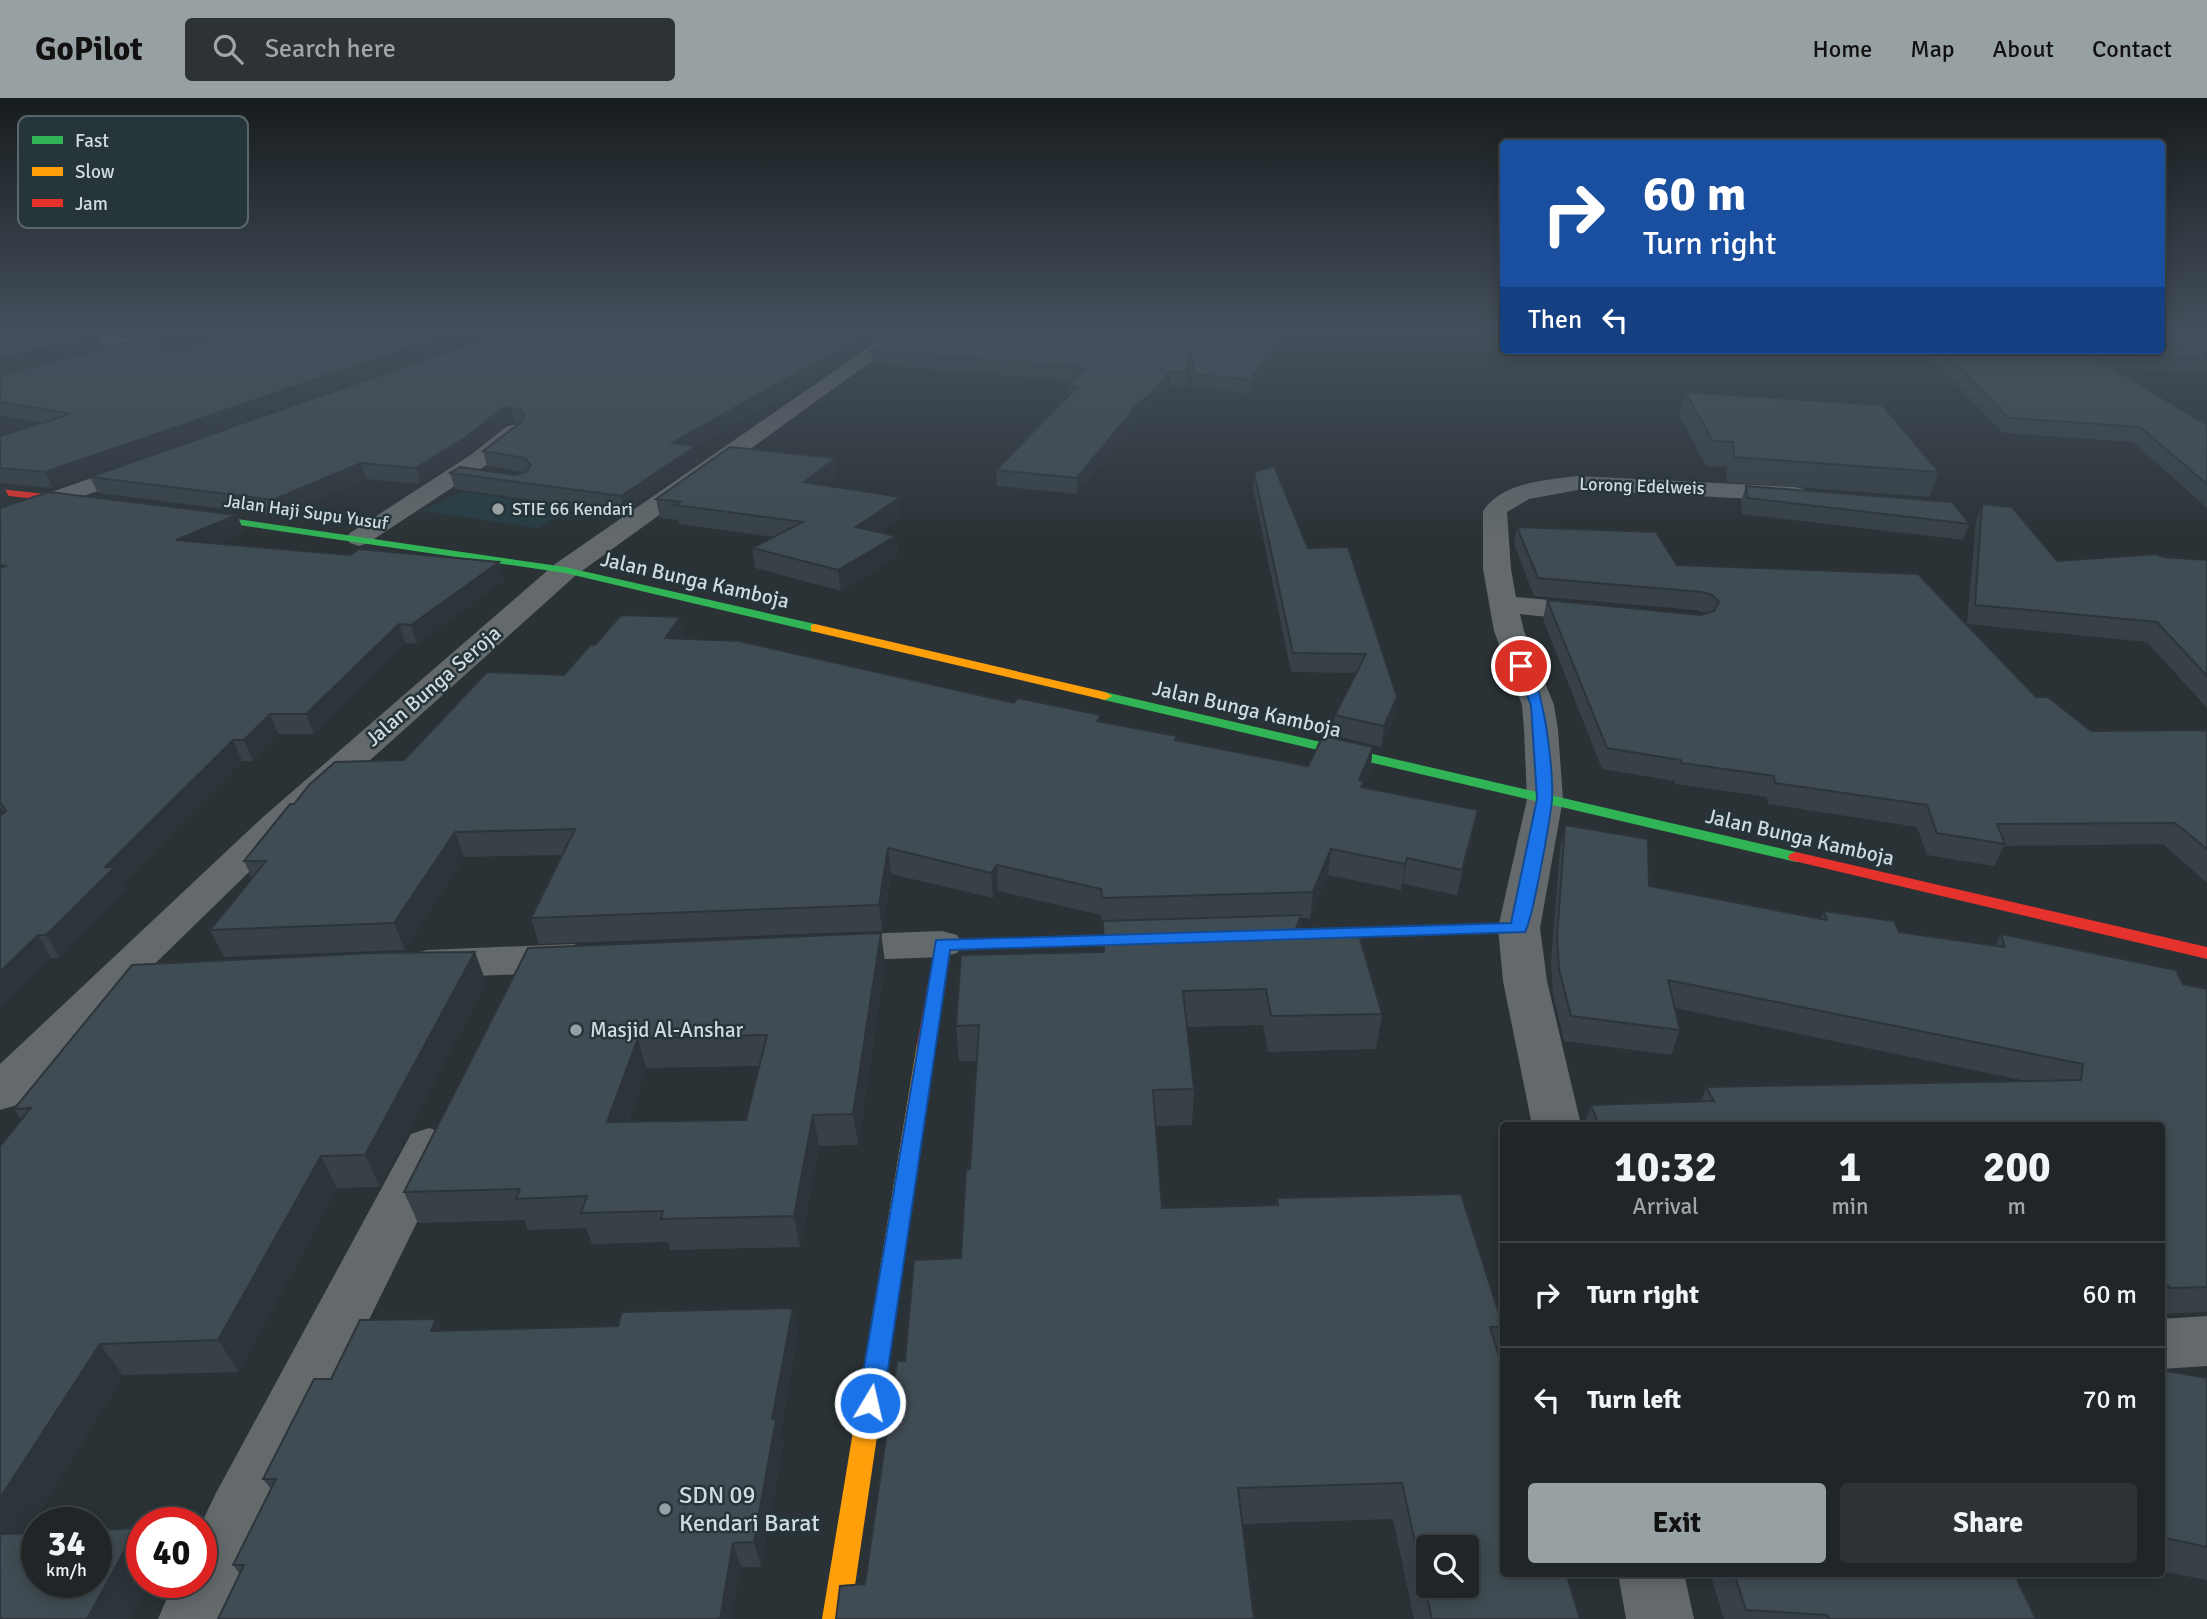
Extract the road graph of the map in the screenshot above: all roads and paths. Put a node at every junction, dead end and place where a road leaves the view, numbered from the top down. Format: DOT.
graph roads {
  1 [pos="806,400"];
  2 [pos="515,431"];
  3 [pos="168,457"];
  4 [pos="460,472"];
  5 [pos="496,477"];
  6 [pos="0,492"];
  7 [pos="1814,496"];
  8 [pos="61,498"];
  9 [pos="101,503"];
  10 [pos="169,512"];
  11 [pos="0,518"];
  12 [pos="359,538"];
  13 [pos="565,570"];
  14 [pos="1504,604"];
  15 [pos="1627,616"];
  16 [pos="1545,799"];
  17 [pos="1519,928"];
  18 [pos="1231,936"];
  19 [pos="1176,938"];
  20 [pos="942,944"];
  21 [pos="793,950"];
  22 [pos="2207,953"];
  23 [pos="617,957"];
  24 [pos="522,960"];
  25 [pos="386,966"];
  26 [pos="169,976"];
  27 [pos="115,978"];
  28 [pos="497,1009"];
  29 [pos="0,1093"];
  30 [pos="448,1107"];
  31 [pos="1555,1122"];
  32 [pos="2207,1341"];
  33 [pos="2165,1344"];
  34 [pos="1652,1577"];
  35 [pos="192,1619"];
  36 [pos="836,1619"];
  37 [pos="1660,1619"];
  1 -- 13 [label="street, Jalan Bunga Seroja"];
  2 -- 4 [label="street"];
  3 -- 8 [label="street"];
  4 -- 5 [label="street"];
  4 -- 12 [label="street"];
  6 -- 8 [label="street"];
  7 -- 14 [label="street, Lorong Edelweis"];
  8 -- 9 [label="street"];
  8 -- 11 [label="street"];
  10 -- 12 [label="street, Jalan Haji Supu Yusuf"];
  12 -- 13 [label="street, Jalan Haji Supu Yusuf"];
  13 -- 16 [label="street, Jalan Bunga Kamboja"];
  13 -- 27 [label="street, Jalan Bunga Seroja"];
  14 -- 15 [label="street"];
  14 -- 16 [label="street, Lorong Edelweis"];
  16 -- 17 [label="street, Lorong Edelweis"];
  16 -- 22 [label="street, Jalan Bunga Kamboja"];
  17 -- 18 [label="street"];
  17 -- 31 [label="street, Lorong Edelweis"];
  19 -- 20 [label="street"];
  20 -- 21 [label="street"];
  20 -- 36 [label="street"];
  23 -- 24 [label="street"];
  24 -- 25 [label="street"];
  24 -- 28 [label="street"];
  26 -- 27 [label="street"];
  27 -- 29 [label="street, Jalan Bunga Seroja"];
  30 -- 35 [label="street"];
  32 -- 33 [label="street"];
  34 -- 37 [label="street"];
}
